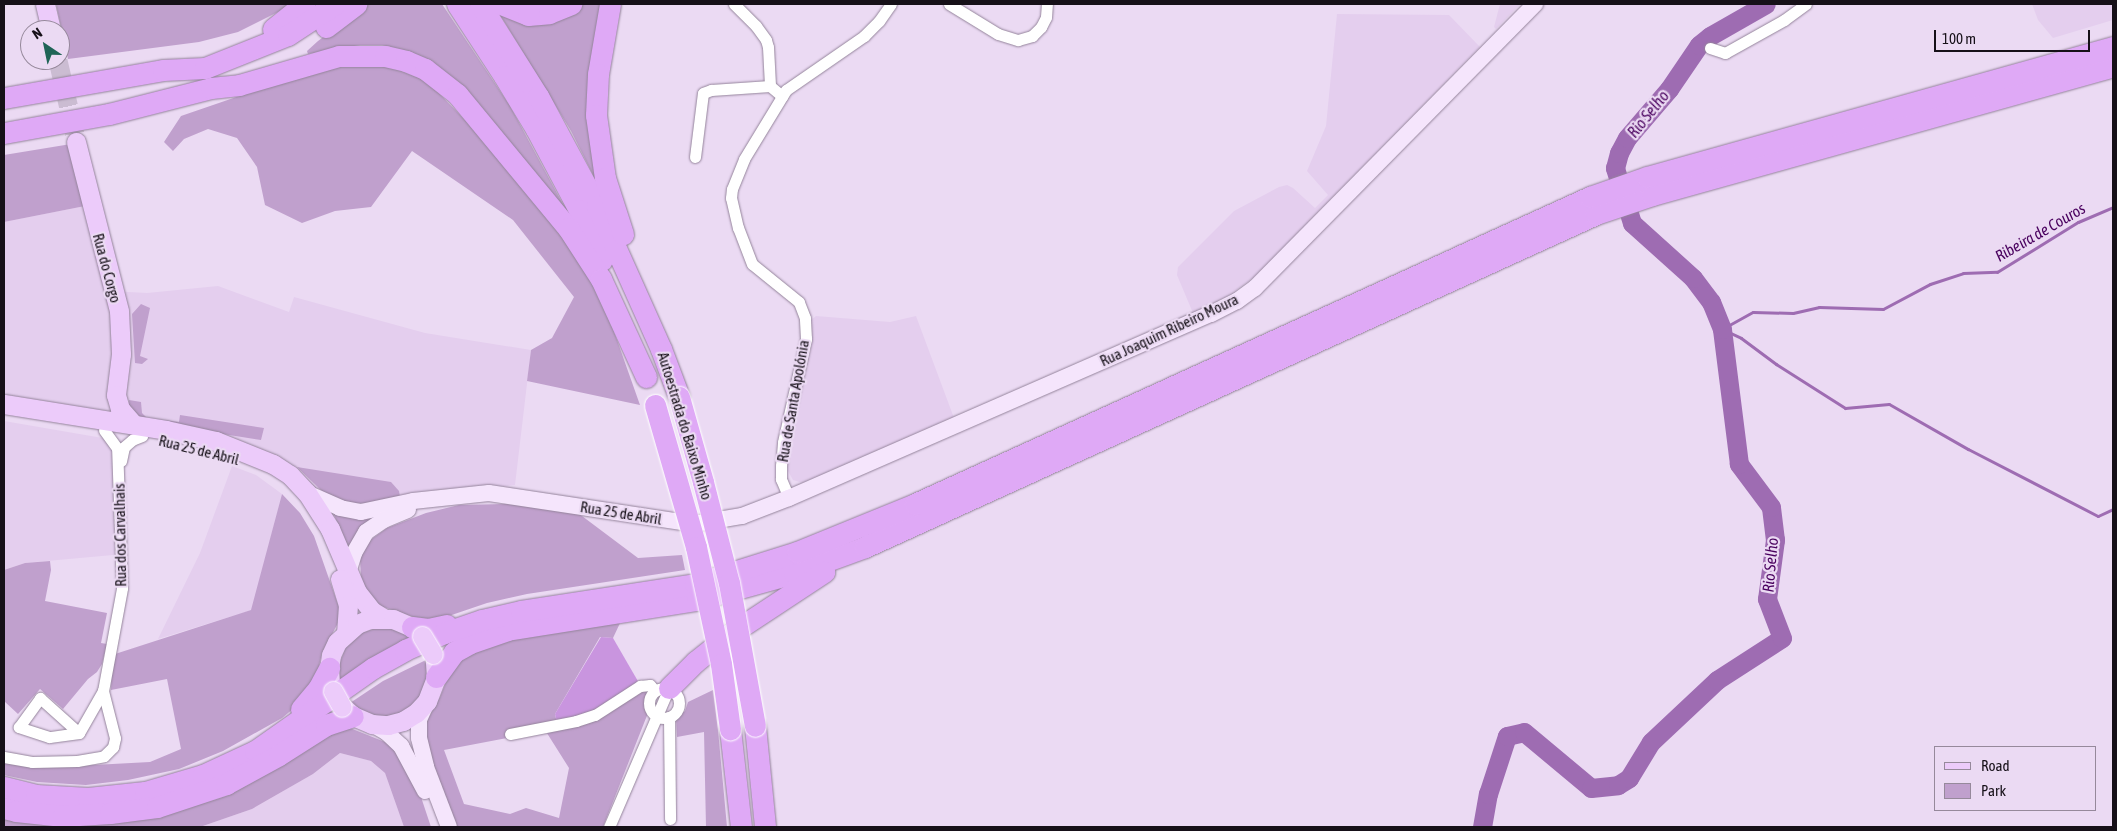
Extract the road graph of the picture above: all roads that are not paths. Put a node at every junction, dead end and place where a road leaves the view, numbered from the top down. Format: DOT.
graph roads {
  1 [pos="45,4"];
  2 [pos="304,4"];
  3 [pos="335,4"];
  4 [pos="356,4"];
  5 [pos="457,4"];
  6 [pos="480,4"];
  7 [pos="501,4"];
  8 [pos="571,4"];
  9 [pos="610,4"];
  10 [pos="734,4"];
  11 [pos="891,4"];
  12 [pos="949,4"];
  13 [pos="1047,4"];
  14 [pos="1535,4"];
  15 [pos="1806,4"];
  16 [pos="49,20"];
  17 [pos="2113,47"];
  18 [pos="1710,48"];
  19 [pos="2113,66"];
  20 [pos="163,70"];
  21 [pos="770,86"];
  22 [pos="211,88"];
  23 [pos="782,96"];
  24 [pos="4,98"];
  25 [pos="4,133"];
  26 [pos="76,142"];
  27 [pos="694,158"];
  28 [pos="1650,186"];
  29 [pos="1593,206"];
  30 [pos="661,349"];
  31 [pos="646,377"];
  32 [pos="116,395"];
  33 [pos="4,404"];
  34 [pos="4,415"];
  35 [pos="98,424"];
  36 [pos="138,431"];
  37 [pos="119,468"];
  38 [pos="307,493"];
  39 [pos="793,496"];
  40 [pos="440,497"];
  41 [pos="865,547"];
  42 [pos="348,573"];
  43 [pos="746,578"];
  44 [pos="383,618"];
  45 [pos="417,631"];
  46 [pos="346,632"];
  47 [pos="329,668"];
  48 [pos="436,677"];
  49 [pos="662,690"];
  50 [pos="103,691"];
  51 [pos="427,701"];
  52 [pos="656,715"];
  53 [pos="357,717"];
  54 [pos="669,717"];
  55 [pos="79,733"];
  56 [pos="510,734"];
  57 [pos="4,757"];
  58 [pos="4,786"];
  59 [pos="4,803"];
  60 [pos="4,808"];
  61 [pos="670,818"];
  62 [pos="438,827"];
  63 [pos="449,827"];
  64 [pos="609,827"];
  65 [pos="741,827"];
  66 [pos="765,827"];
  1 -- 16 [label="main road"];
  2 -- 20 [label="highway"];
  3 -- 20 [label="highway"];
  4 -- 22 [label="highway"];
  5 -- 31 [label="highway, Autoestrada do Baixo Minho"];
  6 -- 30 [label="highway, Autoestrada do Baixo Minho"];
  7 -- 8 [label="highway"];
  9 -- 30 [label="highway"];
  10 -- 21 [label="street"];
  11 -- 23 [label="street, Rua de Santa Apolónia"];
  12 -- 13 [label="street"];
  14 -- 39 [label="main road, Rua Joaquim Ribeiro Moura"];
  15 -- 18 [label="street"];
  17 -- 28 [label="highway"];
  19 -- 28 [label="highway"];
  20 -- 24 [label="highway"];
  21 -- 23 [label="street"];
  21 -- 27 [label="street"];
  22 -- 25 [label="highway"];
  22 -- 31 [label="highway"];
  23 -- 39 [label="street, Rua de Santa Apolónia"];
  26 -- 32 [label="main road, Rua do Corgo"];
  28 -- 29 [label="highway"];
  29 -- 41 [label="highway"];
  29 -- 43 [label="highway"];
  30 -- 66 [label="highway, Autoestrada do Baixo Minho, bridge"];
  31 -- 65 [label="highway, Autoestrada do Baixo Minho, bridge"];
  32 -- 35 [label="main road"];
  32 -- 36 [label="main road"];
  33 -- 35 [label="main road, Rua 25 de Abril"];
  34 -- 35 [label="main road, Rua 25 de Abril"];
  35 -- 36 [label="main road, Rua 25 de Abril"];
  35 -- 37 [label="street, Rua dos Carvalhais"];
  36 -- 37 [label="street, Rua dos Carvalhais"];
  36 -- 38 [label="main road, Rua 25 de Abril"];
  36 -- 46 [label="main road, Rua 25 de Abril"];
  37 -- 50 [label="street, Rua dos Carvalhais"];
  38 -- 40 [label="main road, Rua 25 de Abril"];
  38 -- 42 [label="main road, Rua 25 de Abril"];
  39 -- 40 [label="main road, Rua 25 de Abril"];
  40 -- 42 [label="main road, Rua 25 de Abril"];
  41 -- 43 [label="highway"];
  41 -- 49 [label="highway"];
  42 -- 44 [label="main road, Rua 25 de Abril"];
  43 -- 45 [label="highway"];
  43 -- 48 [label="highway"];
  43 -- 58 [label="highway"];
  43 -- 59 [label="highway"];
  44 -- 45 [label="main road"];
  44 -- 46 [label="main road"];
  45 -- 48 [label="main road, bridge"];
  46 -- 47 [label="main road"];
  47 -- 53 [label="main road, bridge"];
  47 -- 58 [label="highway"];
  48 -- 51 [label="main road"];
  49 -- 52 [label="street"];
  49 -- 54 [label="street"];
  49 -- 56 [label="street"];
  50 -- 55 [label="street, Rua dos Carvalhais"];
  50 -- 57 [label="street, Rua dos Carvalhais"];
  51 -- 53 [label="main road"];
  51 -- 63 [label="main road"];
  52 -- 54 [label="street"];
  52 -- 64 [label="street"];
  53 -- 60 [label="highway"];
  53 -- 62 [label="main road"];
  54 -- 61 [label="street"];
  55 -- 55 [label="street"];
}
